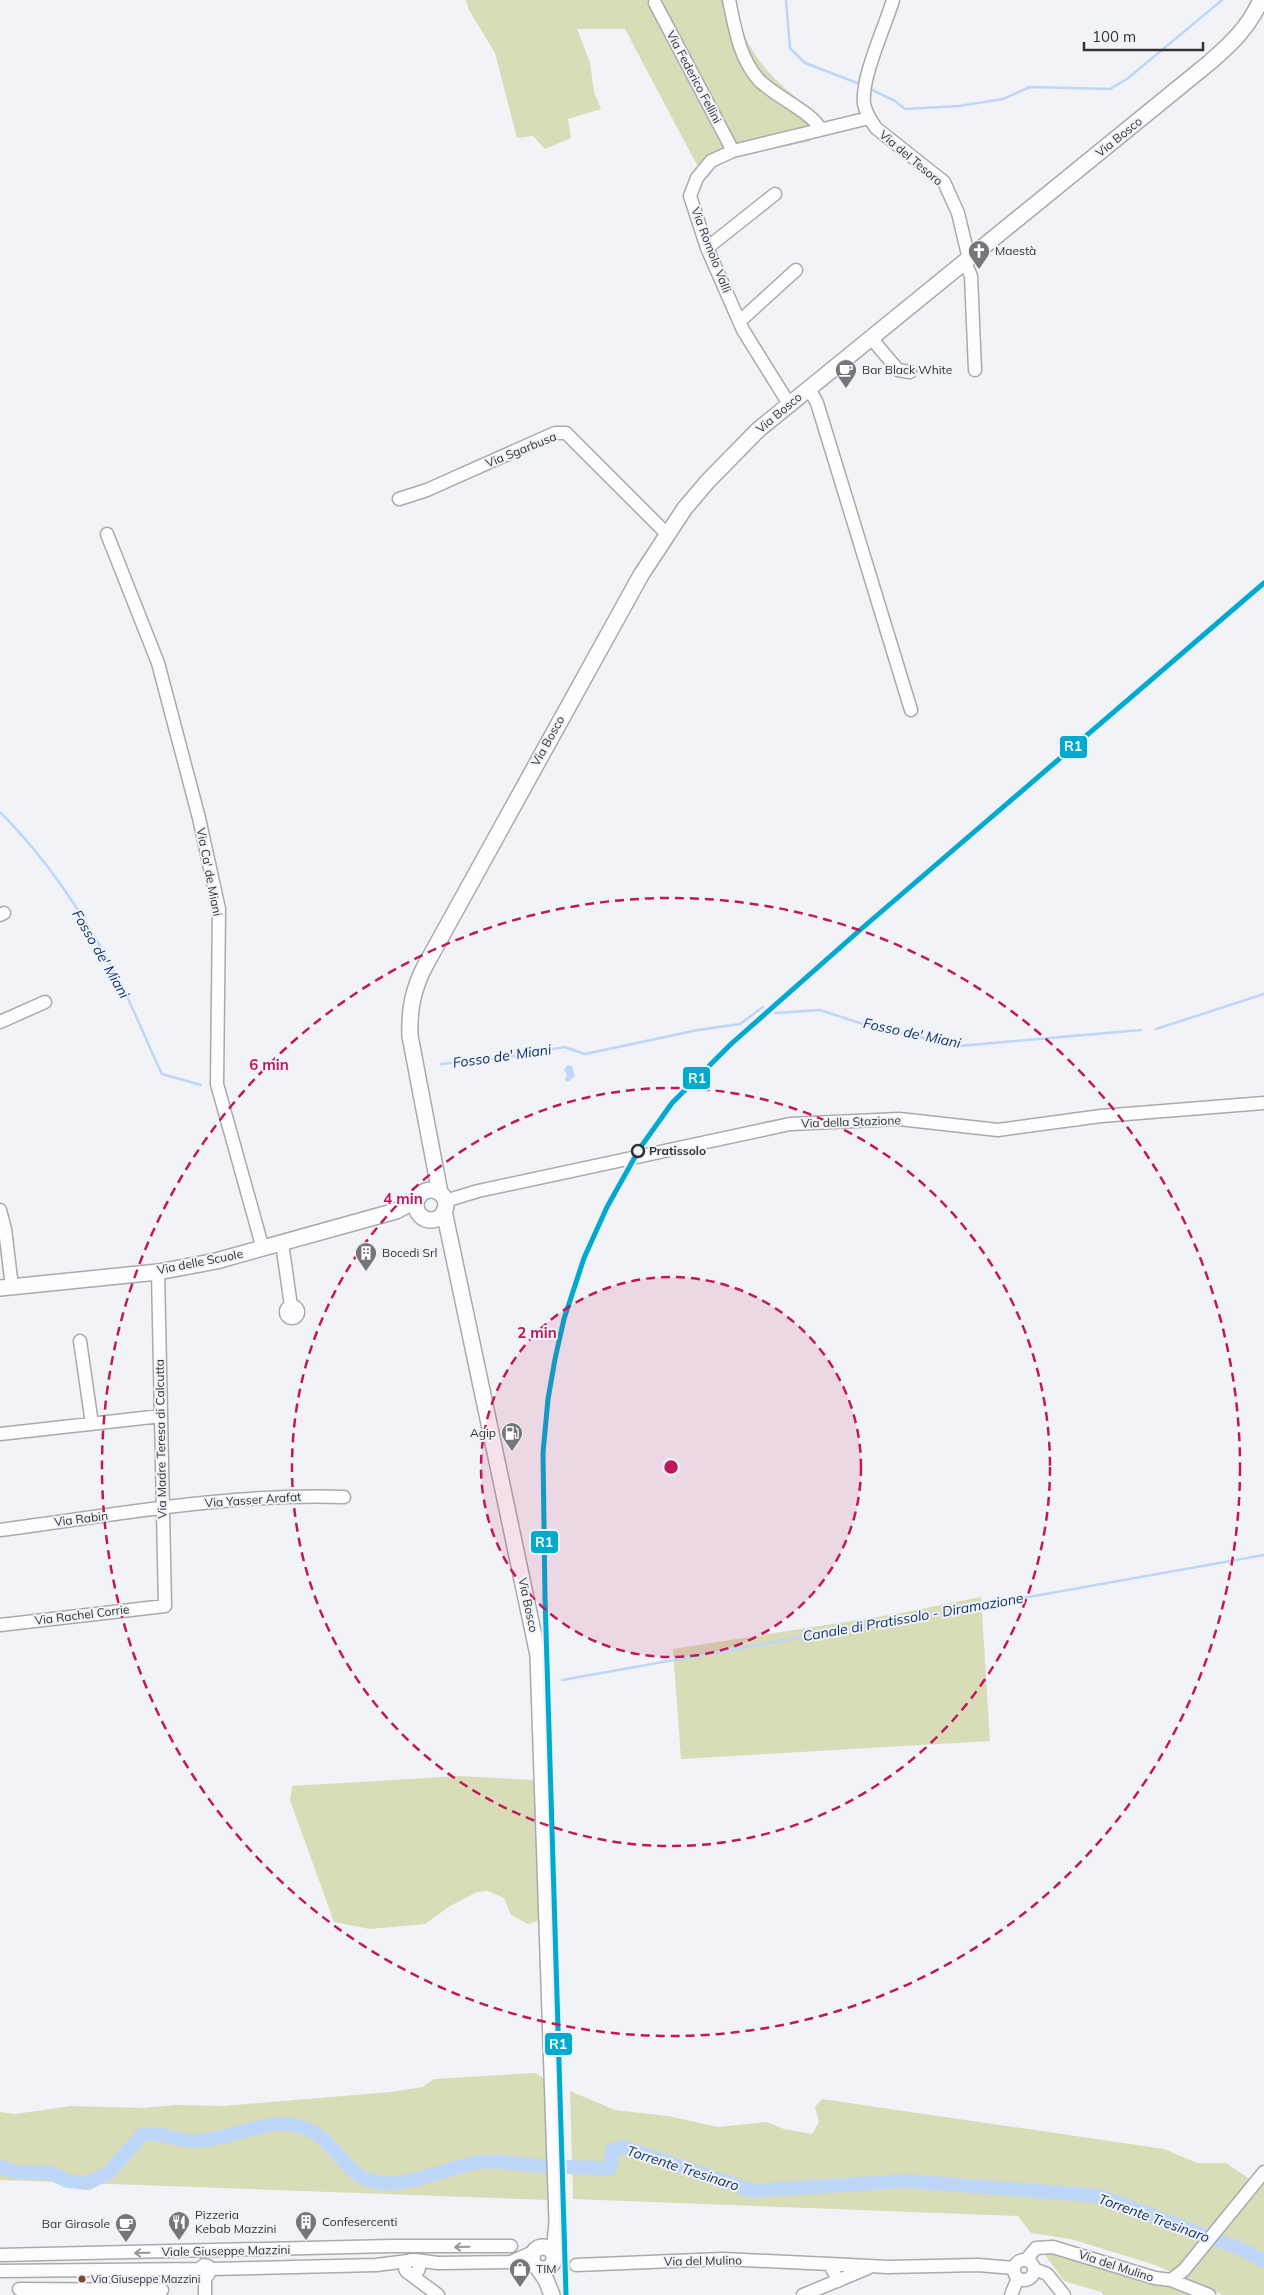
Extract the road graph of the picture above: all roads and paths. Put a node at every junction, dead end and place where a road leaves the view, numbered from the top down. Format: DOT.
graph roads {
  1 [pos="729,0"];
  2 [pos="893,0"];
  3 [pos="1261,0"];
  4 [pos="655,3"];
  5 [pos="869,118"];
  6 [pos="820,129"];
  7 [pos="733,152"];
  8 [pos="775,194"];
  9 [pos="707,248"];
  10 [pos="967,261"];
  11 [pos="796,270"];
  12 [pos="740,321"];
  13 [pos="871,338"];
  14 [pos="974,370"];
  15 [pos="910,372"];
  16 [pos="809,388"];
  17 [pos="789,404"];
  18 [pos="399,499"];
  19 [pos="107,534"];
  20 [pos="667,534"];
  21 [pos="911,710"];
  22 [pos="45,1002"];
  23 [pos="0,1022"];
  24 [pos="1264,1103"];
  25 [pos="430,1148"];
  26 [pos="419,1197"];
  27 [pos="443,1202"];
  28 [pos="0,1210"];
  29 [pos="396,1211"];
  30 [pos="425,1218"];
  31 [pos="282,1243"];
  32 [pos="453,1248"];
  33 [pos="263,1249"];
  34 [pos="158,1272"];
  35 [pos="6,1288"];
  36 [pos="291,1306"];
  37 [pos="80,1341"];
  38 [pos="161,1416"];
  39 [pos="92,1424"];
  40 [pos="0,1434"];
  41 [pos="344,1497"];
  42 [pos="163,1507"];
  43 [pos="0,1530"];
  44 [pos="165,1606"];
  45 [pos="0,1625"];
  46 [pos="1264,2172"];
  47 [pos="511,2246"];
  48 [pos="0,2256"];
  49 [pos="541,2259"];
  50 [pos="830,2264"];
  51 [pos="576,2265"];
  52 [pos="1030,2265"];
  53 [pos="413,2267"];
  54 [pos="870,2267"];
  55 [pos="168,2269"];
  56 [pos="0,2271"];
  57 [pos="204,2272"];
  58 [pos="1016,2273"];
  59 [pos="1171,2280"];
  60 [pos="838,2281"];
  61 [pos="19,2289"];
  62 [pos="433,2291"];
  63 [pos="161,2293"];
  64 [pos="206,2295"];
  65 [pos="552,2295"];
  66 [pos="556,2295"];
  67 [pos="803,2295"];
  68 [pos="1011,2295"];
  69 [pos="1064,2295"];
  70 [pos="1209,2295"];
  1 -- 6 [label="street"];
  2 -- 5 [label="street, Via del Tesoro"];
  3 -- 10 [label="main road, Via Bosco"];
  4 -- 7 [label="street, Via Federico Fellini"];
  5 -- 6 [label="street, Via Romolo Valli"];
  5 -- 10 [label="street, Via del Tesoro"];
  6 -- 7 [label="street, Via Romolo Valli"];
  7 -- 9 [label="street, Via Romolo Valli"];
  8 -- 9 [label="street"];
  9 -- 12 [label="street, Via Romolo Valli"];
  10 -- 13 [label="main road, Via Bosco"];
  10 -- 14 [label="street"];
  11 -- 12 [label="street"];
  12 -- 17 [label="street, Via Romolo Valli"];
  13 -- 15 [label="street"];
  13 -- 16 [label="main road, Via Bosco"];
  16 -- 17 [label="main road, Via Bosco"];
  16 -- 21 [label="street, Via Bosco"];
  17 -- 20 [label="main road, Via Bosco"];
  18 -- 20 [label="street, Via Sgarbusa"];
  19 -- 33 [label="street, Via Ca' de Miani"];
  20 -- 25 [label="main road, Via Bosco"];
  22 -- 23 [label="street"];
  24 -- 27 [label="street, Via della Stazione"];
  25 -- 26 [label="main road, Via Bosco"];
  25 -- 27 [label="main road, Via Bosco"];
  26 -- 27 [label="main road"];
  26 -- 29 [label="main road, Via delle Scuole"];
  26 -- 30 [label="main road"];
  27 -- 30 [label="main road"];
  27 -- 32 [label="main road, Via Bosco"];
  28 -- 35 [label="street"];
  29 -- 30 [label="main road, Via delle Scuole"];
  29 -- 31 [label="main road, Via delle Scuole"];
  30 -- 32 [label="main road, Via Bosco"];
  31 -- 33 [label="main road, Via delle Scuole"];
  31 -- 36 [label="street"];
  32 -- 49 [label="main road, Via Bosco"];
  33 -- 34 [label="main road, Via delle Scuole"];
  34 -- 35 [label="main road, Via delle Scuole"];
  34 -- 38 [label="street, Via Madre Teresa di Calcutta"];
  37 -- 39 [label="street"];
  38 -- 39 [label="street"];
  38 -- 42 [label="street, Via Madre Teresa di Calcutta"];
  39 -- 40 [label="street"];
  41 -- 42 [label="street, Via Yasser Arafat"];
  42 -- 43 [label="street, Via Rabin"];
  42 -- 44 [label="street, Via Madre Teresa di Calcutta"];
  44 -- 45 [label="street, Via Rachel Corrie"];
  46 -- 59 [label="street"];
  47 -- 48 [label="street, Viale Giuseppe Mazzini, one-way"];
  49 -- 53 [label="street, Viale Giuseppe Mazzini"];
  49 -- 65 [label="main road"];
  49 -- 66 [label="main road, Via Bosco"];
  50 -- 51 [label="street, Via del Mulino"];
  50 -- 54 [label="street, Via del Mulino"];
  50 -- 60 [label="street"];
  52 -- 58 [label="street"];
  52 -- 58 [label="street"];
  52 -- 59 [label="street, Via del Mulino"];
  52 -- 69 [label="street"];
  53 -- 57 [label="street, Viale Giuseppe Mazzini"];
  53 -- 62 [label="street"];
  54 -- 58 [label="street, Via del Mulino"];
  54 -- 60 [label="street"];
  55 -- 56 [label="street, Viale Giuseppe Mazzini"];
  55 -- 57 [label="street, Viale Giuseppe Mazzini"];
  55 -- 63 [label="street"];
  57 -- 64 [label="street"];
  58 -- 68 [label="street"];
  59 -- 70 [label="street, Via del Mulino"];
  60 -- 67 [label="street"];
  61 -- 63 [label="street"];
}
